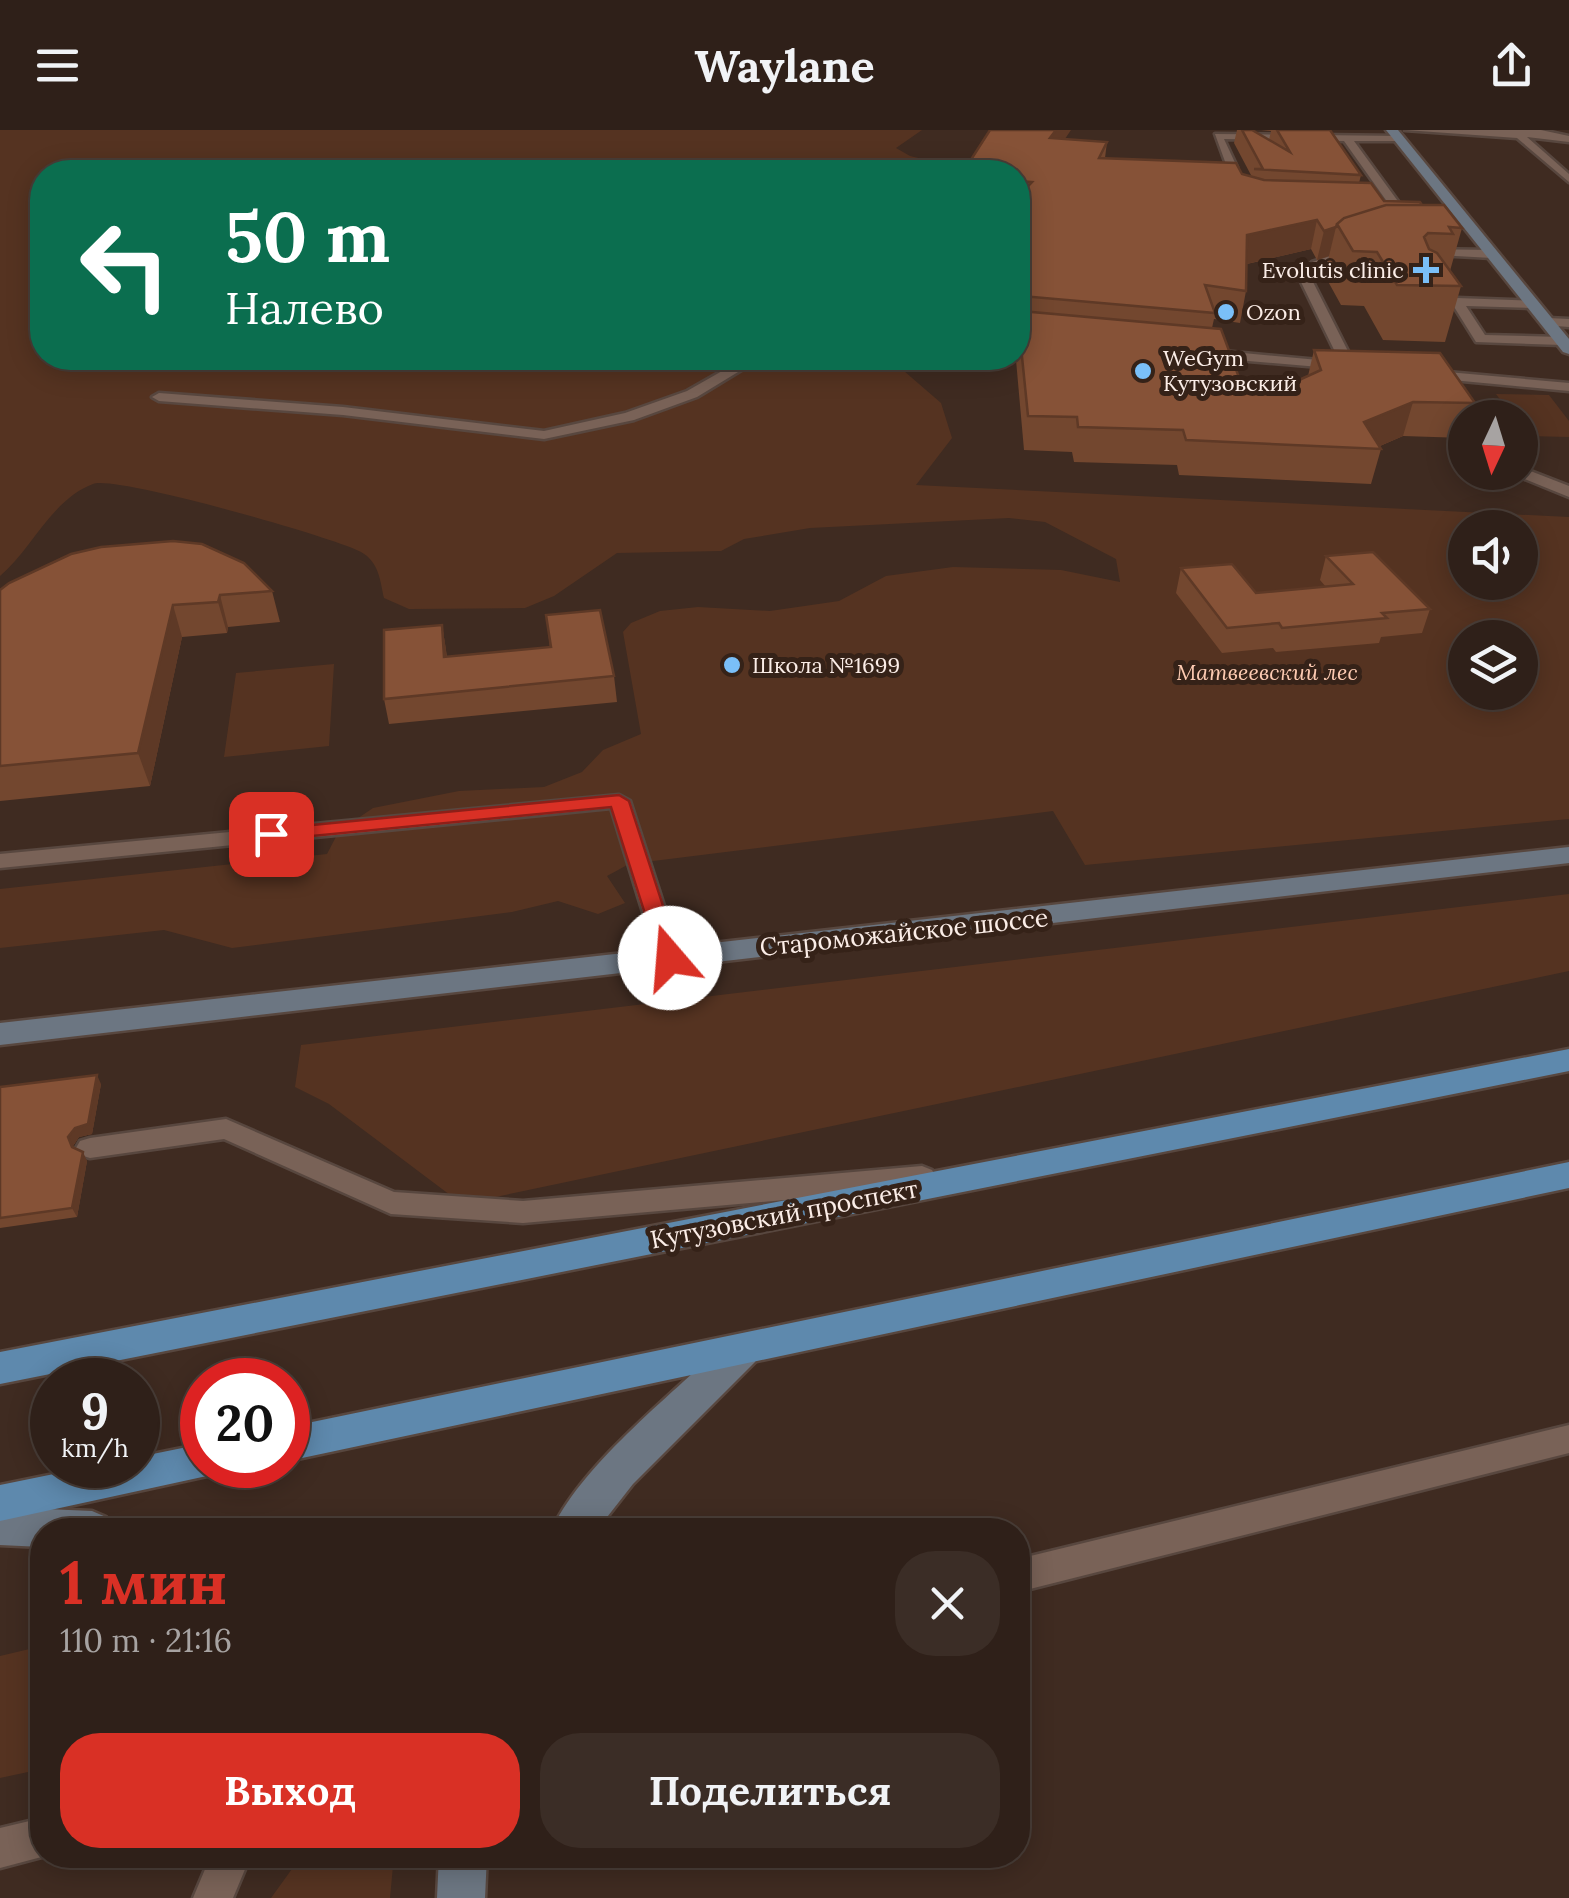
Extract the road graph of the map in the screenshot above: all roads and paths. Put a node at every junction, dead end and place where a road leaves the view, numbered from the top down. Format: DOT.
graph roads {
  1 [pos="1536,131"];
  2 [pos="1400,133"];
  3 [pos="1520,135"];
  4 [pos="1347,138"];
  5 [pos="1569,139"];
  6 [pos="1569,179"];
  7 [pos="1238,187"];
  8 [pos="1376,204"];
  9 [pos="1340,247"];
  10 [pos="1408,250"];
  11 [pos="1490,252"];
  12 [pos="1436,303"];
  13 [pos="1532,304"];
  14 [pos="1463,312"];
  15 [pos="1548,322"];
  16 [pos="1569,323"];
  17 [pos="1566,345"];
  18 [pos="1193,352"];
  19 [pos="1349,367"];
  20 [pos="1368,369"];
  21 [pos="733,370"];
  22 [pos="1407,373"];
  23 [pos="1569,388"];
  24 [pos="159,397"];
  25 [pos="1538,479"];
  26 [pos="1569,492"];
  27 [pos="1569,856"];
  28 [pos="0,861"];
  29 [pos="670,958"];
  30 [pos="0,1034"];
  31 [pos="1569,1060"];
  32 [pos="90,1148"];
  33 [pos="1006,1170"];
  34 [pos="1569,1175"];
  35 [pos="742,1351"];
  36 [pos="0,1368"];
  37 [pos="310,1439"];
  38 [pos="1569,1439"];
  39 [pos="180,1466"];
  40 [pos="0,1503"];
  41 [pos="581,1518"];
  42 [pos="0,1526"];
  43 [pos="30,1527"];
  44 [pos="1030,1573"];
  45 [pos="30,1841"];
  46 [pos="0,1848"];
  47 [pos="225,1868"];
  48 [pos="462,1868"];
  49 [pos="213,1898"];
  50 [pos="461,1898"];
  1 -- 3 [label="lane"];
  1 -- 5 [label="lane"];
  2 -- 3 [label="lane"];
  2 -- 4 [label="lane"];
  2 -- 11 [label="main road"];
  3 -- 6 [label="lane"];
  4 -- 7 [label="lane"];
  4 -- 8 [label="lane"];
  9 -- 19 [label="lane"];
  10 -- 11 [label="lane"];
  11 -- 13 [label="main road"];
  12 -- 14 [label="lane"];
  13 -- 14 [label="lane"];
  13 -- 15 [label="main road"];
  14 -- 17 [label="lane"];
  15 -- 16 [label="lane"];
  15 -- 17 [label="main road"];
  18 -- 19 [label="lane"];
  19 -- 20 [label="lane"];
  21 -- 24 [label="lane"];
  22 -- 23 [label="lane"];
  25 -- 26 [label="lane"];
  27 -- 29 [label="main road, Староможайское шоссе"];
  28 -- 29 [label="lane"];
  29 -- 30 [label="main road, Староможайское шоссе"];
  31 -- 33 [label="main road, Кутузовский проспект"];
  32 -- 33 [label="lane"];
  33 -- 36 [label="main road, Кутузовский проспект"];
  34 -- 35 [label="main road"];
  35 -- 37 [label="main road"];
  35 -- 41 [label="main road"];
  38 -- 44 [label="lane"];
  39 -- 40 [label="main road"];
  42 -- 43 [label="main road"];
  45 -- 46 [label="lane"];
  47 -- 49 [label="lane"];
  48 -- 50 [label="main road"];
}
